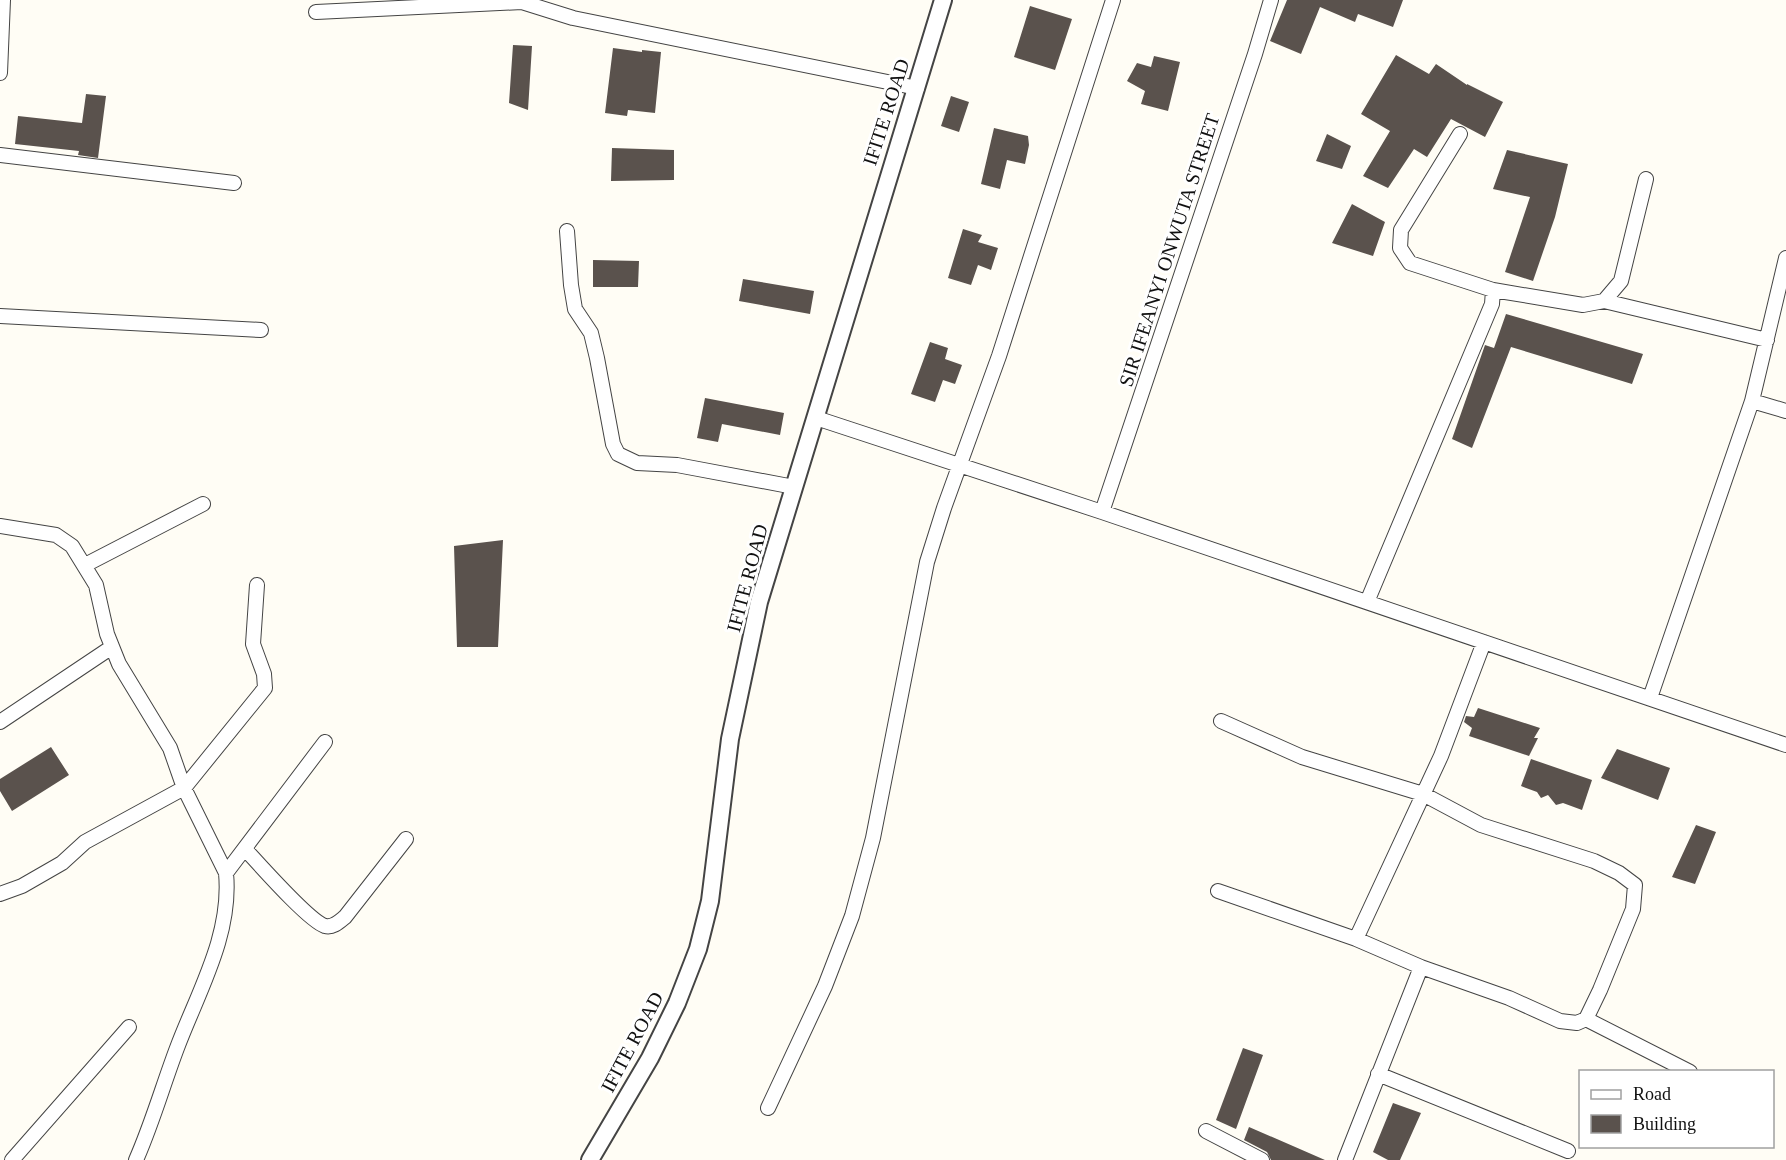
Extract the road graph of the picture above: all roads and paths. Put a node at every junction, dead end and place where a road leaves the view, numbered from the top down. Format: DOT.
graph roads {
  1 [pos="3,0"];
  2 [pos="943,0"];
  3 [pos="1113,0"];
  4 [pos="1271,0"];
  5 [pos="316,12"];
  6 [pos="0,73"];
  7 [pos="917,87"];
  8 [pos="1460,134"];
  9 [pos="0,155"];
  10 [pos="1646,179"];
  11 [pos="234,183"];
  12 [pos="567,231"];
  13 [pos="1786,258"];
  14 [pos="1493,290"];
  15 [pos="1605,301"];
  16 [pos="0,316"];
  17 [pos="261,330"];
  18 [pos="1767,340"];
  19 [pos="1752,401"];
  20 [pos="1786,411"];
  21 [pos="816,418"];
  22 [pos="960,466"];
  23 [pos="795,487"];
  24 [pos="203,504"];
  25 [pos="1102,512"];
  26 [pos="0,526"];
  27 [pos="85,565"];
  28 [pos="257,585"];
  29 [pos="1367,602"];
  30 [pos="1484,642"];
  31 [pos="112,646"];
  32 [pos="1650,698"];
  33 [pos="1221,721"];
  34 [pos="0,722"];
  35 [pos="325,742"];
  36 [pos="1786,745"];
  37 [pos="184,788"];
  38 [pos="1423,794"];
  39 [pos="406,839"];
  40 [pos="244,849"];
  41 [pos="226,873"];
  42 [pos="1218,891"];
  43 [pos="0,894"];
  44 [pos="1356,939"];
  45 [pos="1421,967"];
  46 [pos="1586,1019"];
  47 [pos="129,1027"];
  48 [pos="1688,1070"];
  49 [pos="1378,1074"];
  50 [pos="768,1108"];
  51 [pos="1206,1131"];
  52 [pos="1568,1151"];
  53 [pos="0,1159"];
  54 [pos="12,1160"];
  55 [pos="136,1160"];
  56 [pos="590,1160"];
  57 [pos="1262,1160"];
  58 [pos="1345,1160"];
  1 -- 6 [label="street"];
  2 -- 7 [label="street, IFITE ROAD"];
  3 -- 22 [label="street"];
  4 -- 25 [label="street, SIR IFEANYI ONWUTA STREET"];
  5 -- 7 [label="street"];
  7 -- 21 [label="street, IFITE ROAD"];
  8 -- 14 [label="street"];
  9 -- 11 [label="street"];
  10 -- 15 [label="street"];
  12 -- 23 [label="street"];
  13 -- 18 [label="street"];
  14 -- 15 [label="street"];
  14 -- 29 [label="street"];
  15 -- 18 [label="street"];
  16 -- 17 [label="street"];
  18 -- 19 [label="street"];
  19 -- 20 [label="street"];
  19 -- 32 [label="street"];
  21 -- 22 [label="street"];
  21 -- 23 [label="street, IFITE ROAD"];
  22 -- 25 [label="street"];
  22 -- 50 [label="street"];
  23 -- 56 [label="street, IFITE ROAD"];
  24 -- 27 [label="street"];
  25 -- 29 [label="street"];
  26 -- 27 [label="street"];
  27 -- 31 [label="street"];
  28 -- 37 [label="street"];
  29 -- 30 [label="street"];
  30 -- 32 [label="street"];
  30 -- 38 [label="street"];
  31 -- 34 [label="street"];
  31 -- 37 [label="street"];
  32 -- 36 [label="street"];
  33 -- 38 [label="street"];
  35 -- 40 [label="street"];
  37 -- 41 [label="street"];
  37 -- 43 [label="street"];
  38 -- 44 [label="street"];
  38 -- 46 [label="street"];
  39 -- 40 [label="street"];
  40 -- 41 [label="street"];
  41 -- 55 [label="street"];
  42 -- 44 [label="street"];
  44 -- 45 [label="street"];
  45 -- 46 [label="street"];
  45 -- 49 [label="street"];
  46 -- 48 [label="street"];
  47 -- 54 [label="street"];
  49 -- 52 [label="street"];
  49 -- 58 [label="street"];
  51 -- 57 [label="street"];
  53 -- 54 [label="street"];
}
